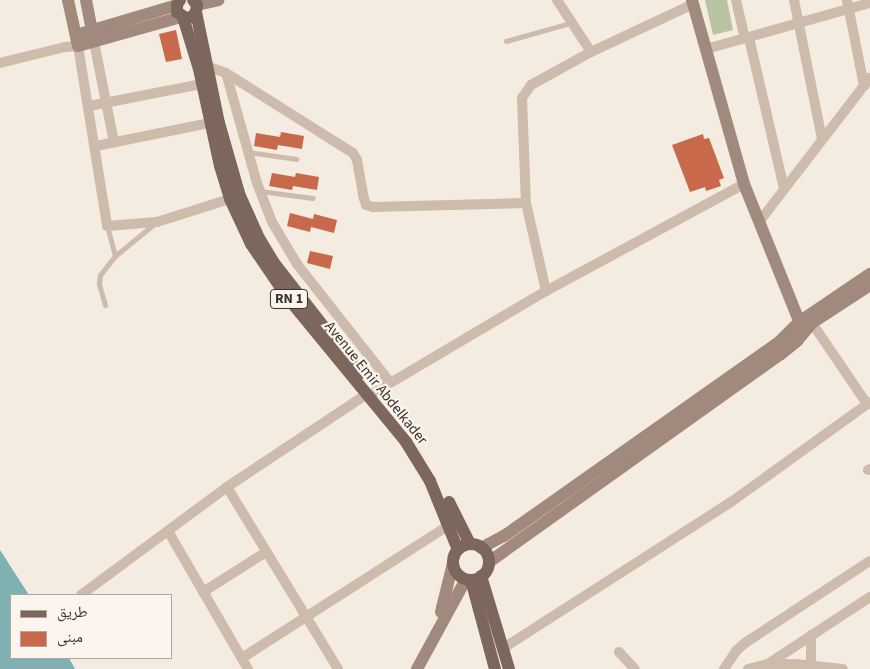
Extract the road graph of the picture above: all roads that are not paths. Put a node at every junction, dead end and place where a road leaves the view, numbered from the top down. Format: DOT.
graph roads {
  1 [pos="68,0"];
  2 [pos="86,0"];
  3 [pos="218,0"];
  4 [pos="556,0"];
  5 [pos="736,0"];
  6 [pos="794,0"];
  7 [pos="692,2"];
  8 [pos="848,4"];
  9 [pos="870,4"];
  10 [pos="196,6"];
  11 [pos="180,10"];
  12 [pos="570,23"];
  13 [pos="799,23"];
  14 [pos="93,36"];
  15 [pos="747,38"];
  16 [pos="77,41"];
  17 [pos="506,41"];
  18 [pos="706,49"];
  19 [pos="591,52"];
  20 [pos="0,63"];
  21 [pos="204,68"];
  22 [pos="226,73"];
  23 [pos="867,82"];
  24 [pos="201,84"];
  25 [pos="107,102"];
  26 [pos="89,106"];
  27 [pos="209,123"];
  28 [pos="822,139"];
  29 [pos="114,142"];
  30 [pos="96,146"];
  31 [pos="248,152"];
  32 [pos="297,159"];
  33 [pos="744,184"];
  34 [pos="784,188"];
  35 [pos="259,190"];
  36 [pos="312,198"];
  37 [pos="230,199"];
  38 [pos="526,203"];
  39 [pos="157,222"];
  40 [pos="759,222"];
  41 [pos="107,226"];
  42 [pos="115,256"];
  43 [pos="870,274"];
  44 [pos="870,285"];
  45 [pos="546,291"];
  46 [pos="105,305"];
  47 [pos="805,326"];
  48 [pos="390,382"];
  49 [pos="371,393"];
  50 [pos="868,403"];
  51 [pos="227,487"];
  52 [pos="450,525"];
  53 [pos="168,531"];
  54 [pos="476,546"];
  55 [pos="458,550"];
  56 [pos="266,552"];
  57 [pos="488,562"];
  58 [pos="870,562"];
  59 [pos="453,563"];
  60 [pos="473,578"];
  61 [pos="203,592"];
  62 [pos="82,594"];
  63 [pos="870,597"];
  64 [pos="306,617"];
  65 [pos="436,630"];
  66 [pos="811,636"];
  67 [pos="502,649"];
  68 [pos="619,652"];
  69 [pos="242,658"];
  70 [pos="768,664"];
  71 [pos="811,666"];
  72 [pos="822,668"];
  73 [pos="248,669"];
  74 [pos="338,669"];
  75 [pos="417,669"];
  76 [pos="495,669"];
  77 [pos="509,669"];
  78 [pos="635,669"];
  79 [pos="724,669"];
  80 [pos="748,669"];
  81 [pos="842,669"];
  1 -- 16 [label="main road"];
  2 -- 14 [label="main road"];
  3 -- 10 [label="main road"];
  4 -- 12 [label="street"];
  5 -- 15 [label="street"];
  6 -- 13 [label="street"];
  7 -- 18 [label="main road"];
  7 -- 19 [label="street"];
  8 -- 9 [label="street"];
  8 -- 13 [label="street"];
  8 -- 23 [label="street"];
  10 -- 11 [label="main road"];
  10 -- 21 [label="main road, Avenue Emir Abdelkader / RN 1"];
  11 -- 14 [label="main road"];
  11 -- 21 [label="main road, Avenue Emir Abdelkader / RN 1"];
  12 -- 17 [label="lane"];
  12 -- 19 [label="street"];
  13 -- 15 [label="street"];
  13 -- 28 [label="street"];
  14 -- 16 [label="main road"];
  14 -- 25 [label="street"];
  15 -- 18 [label="street"];
  15 -- 34 [label="street"];
  16 -- 20 [label="street"];
  16 -- 26 [label="street"];
  18 -- 33 [label="main road"];
  19 -- 38 [label="street"];
  21 -- 22 [label="street"];
  21 -- 24 [label="main road, Avenue Emir Abdelkader / RN 1"];
  21 -- 49 [label="main road, Avenue Emir Abdelkader / RN 1"];
  22 -- 31 [label="street"];
  22 -- 38 [label="street"];
  23 -- 28 [label="street"];
  24 -- 25 [label="street"];
  24 -- 27 [label="main road, Avenue Emir Abdelkader / RN 1"];
  25 -- 26 [label="street"];
  25 -- 29 [label="street"];
  26 -- 30 [label="street"];
  27 -- 29 [label="street"];
  27 -- 37 [label="main road, Avenue Emir Abdelkader / RN 1"];
  28 -- 34 [label="street"];
  29 -- 30 [label="street"];
  30 -- 41 [label="street"];
  31 -- 32 [label="lane"];
  31 -- 35 [label="street"];
  33 -- 40 [label="main road"];
  33 -- 45 [label="street"];
  34 -- 40 [label="street"];
  35 -- 36 [label="lane"];
  35 -- 48 [label="street"];
  37 -- 39 [label="street"];
  37 -- 49 [label="main road, Avenue Emir Abdelkader / RN 1"];
  38 -- 45 [label="street"];
  39 -- 41 [label="street"];
  39 -- 42 [label="lane"];
  40 -- 47 [label="main road"];
  41 -- 42 [label="lane"];
  42 -- 46 [label="lane"];
  43 -- 47 [label="main road"];
  44 -- 47 [label="main road"];
  45 -- 48 [label="street"];
  47 -- 50 [label="street"];
  47 -- 54 [label="main road"];
  47 -- 57 [label="main road"];
  48 -- 49 [label="street"];
  49 -- 51 [label="street"];
  49 -- 52 [label="main road, Avenue Emir Abdelkader / RN 1"];
  49 -- 54 [label="main road, Avenue Emir Abdelkader / RN 1"];
  50 -- 67 [label="street"];
  51 -- 53 [label="street"];
  51 -- 56 [label="street"];
  52 -- 55 [label="main road, Avenue Emir Abdelkader / RN 1"];
  52 -- 64 [label="street"];
  53 -- 61 [label="street"];
  53 -- 62 [label="street"];
  54 -- 55 [label="main road"];
  54 -- 57 [label="main road"];
  55 -- 59 [label="main road"];
  56 -- 61 [label="street"];
  56 -- 64 [label="street"];
  57 -- 60 [label="main road"];
  58 -- 79 [label="street"];
  59 -- 60 [label="main road"];
  59 -- 65 [label="main road"];
  60 -- 65 [label="main road"];
  60 -- 67 [label="main road"];
  60 -- 76 [label="main road"];
  61 -- 69 [label="street"];
  63 -- 66 [label="street"];
  64 -- 69 [label="street"];
  64 -- 74 [label="street"];
  65 -- 75 [label="main road"];
  66 -- 70 [label="street"];
  66 -- 71 [label="street"];
  67 -- 77 [label="main road"];
  68 -- 78 [label="street"];
  69 -- 73 [label="street"];
  70 -- 71 [label="street"];
  70 -- 80 [label="street"];
  71 -- 72 [label="street"];
  72 -- 81 [label="street"];
}
